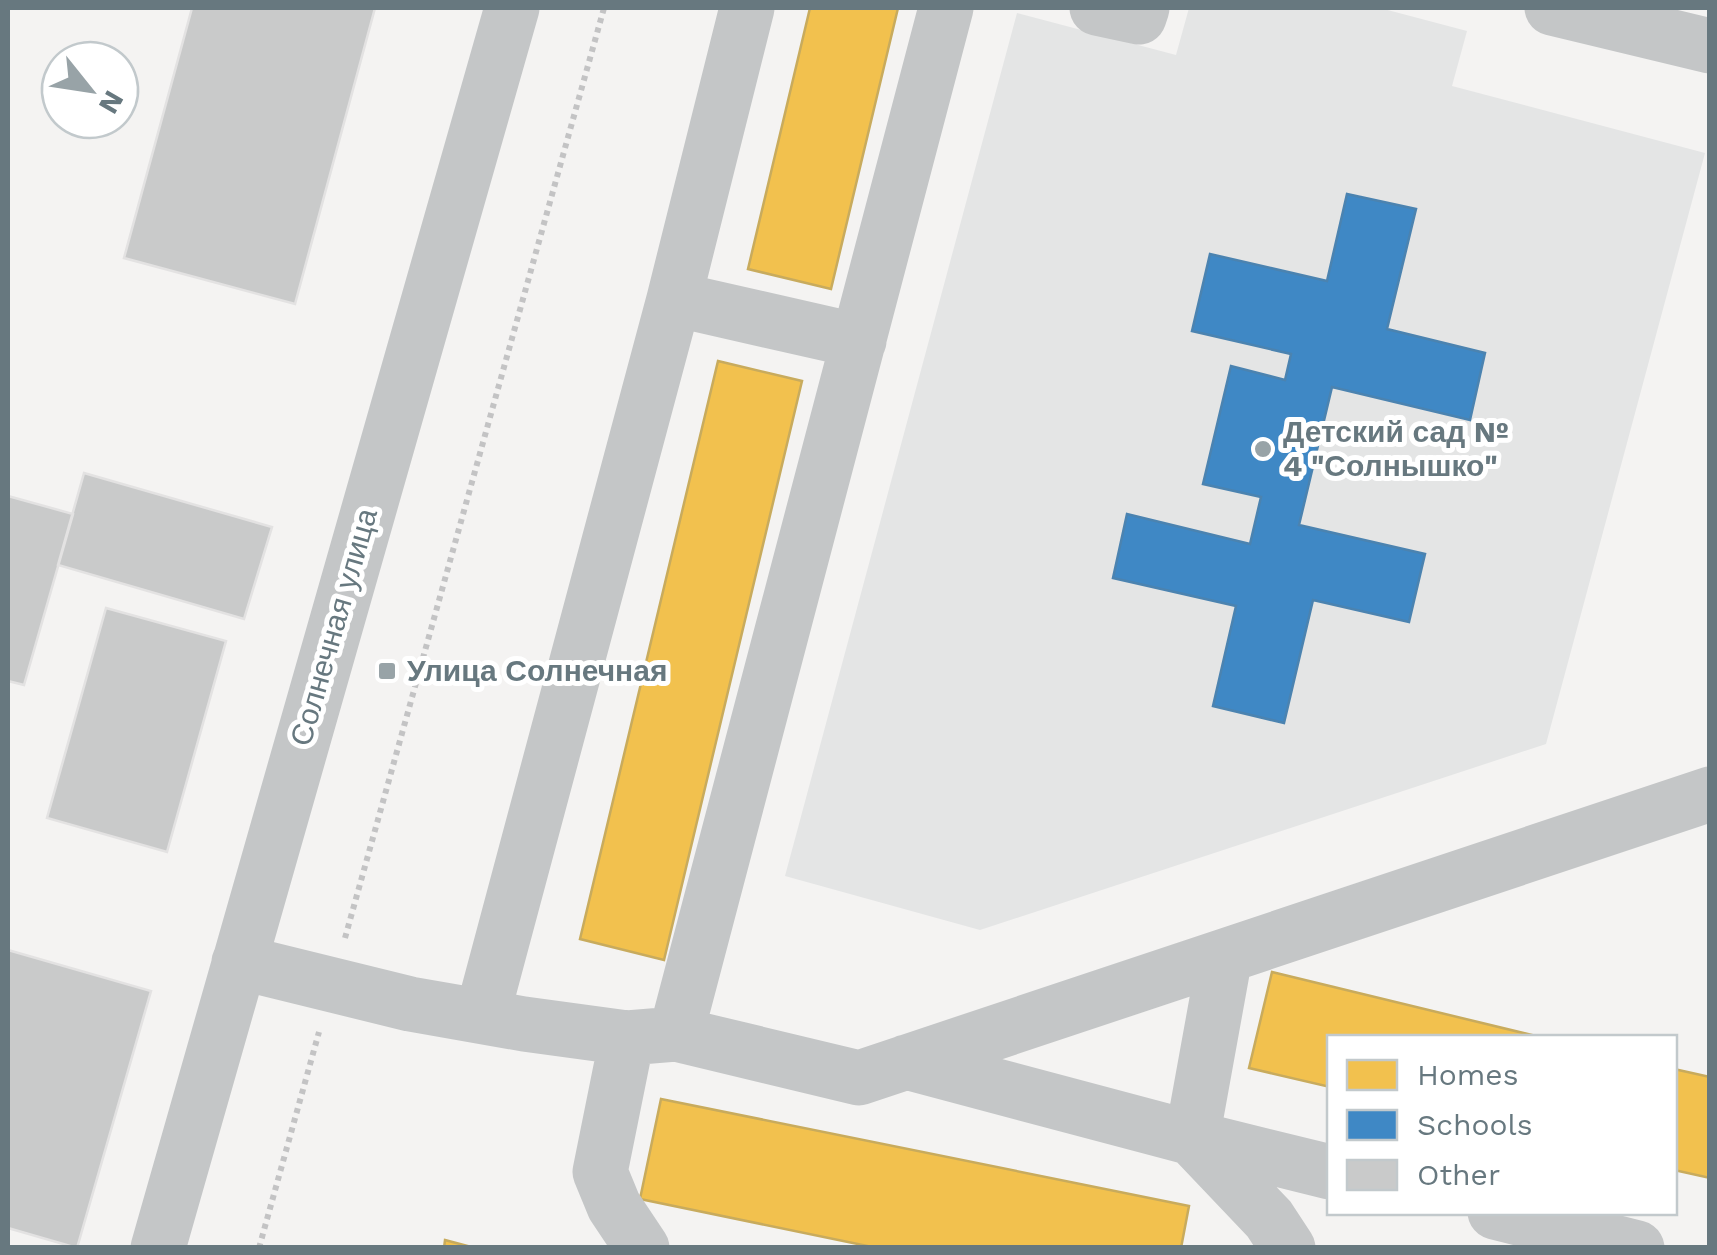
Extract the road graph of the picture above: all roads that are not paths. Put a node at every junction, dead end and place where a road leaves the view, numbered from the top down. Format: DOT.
graph roads {
  1 [pos="512,8"];
  2 [pos="747,8"];
  3 [pos="946,8"];
  4 [pos="1097,8"];
  5 [pos="1142,8"];
  6 [pos="1552,8"];
  7 [pos="1710,46"];
  8 [pos="674,299"];
  9 [pos="859,341"];
  10 [pos="1710,794"];
  11 [pos="1224,956"];
  12 [pos="239,962"];
  13 [pos="482,1016"];
  14 [pos="652,1036"];
  15 [pos="906,1062"];
  16 [pos="1192,1138"];
  17 [pos="1327,1171"];
  18 [pos="1507,1215"];
  19 [pos="158,1248"];
  20 [pos="642,1248"];
  21 [pos="1288,1248"];
  22 [pos="1637,1248"];
  1 -- 12 [label="street, Солнечная улица"];
  2 -- 8 [label="street"];
  3 -- 9 [label="street"];
  4 -- 5 [label="street"];
  6 -- 7 [label="street"];
  8 -- 9 [label="street"];
  8 -- 13 [label="street"];
  9 -- 14 [label="street"];
  10 -- 11 [label="street"];
  11 -- 15 [label="street"];
  11 -- 16 [label="street"];
  12 -- 13 [label="street"];
  12 -- 19 [label="street, Солнечная улица"];
  13 -- 14 [label="street"];
  14 -- 15 [label="street"];
  14 -- 20 [label="street"];
  15 -- 16 [label="street"];
  16 -- 17 [label="street"];
  16 -- 21 [label="street"];
  18 -- 22 [label="street"];
}
